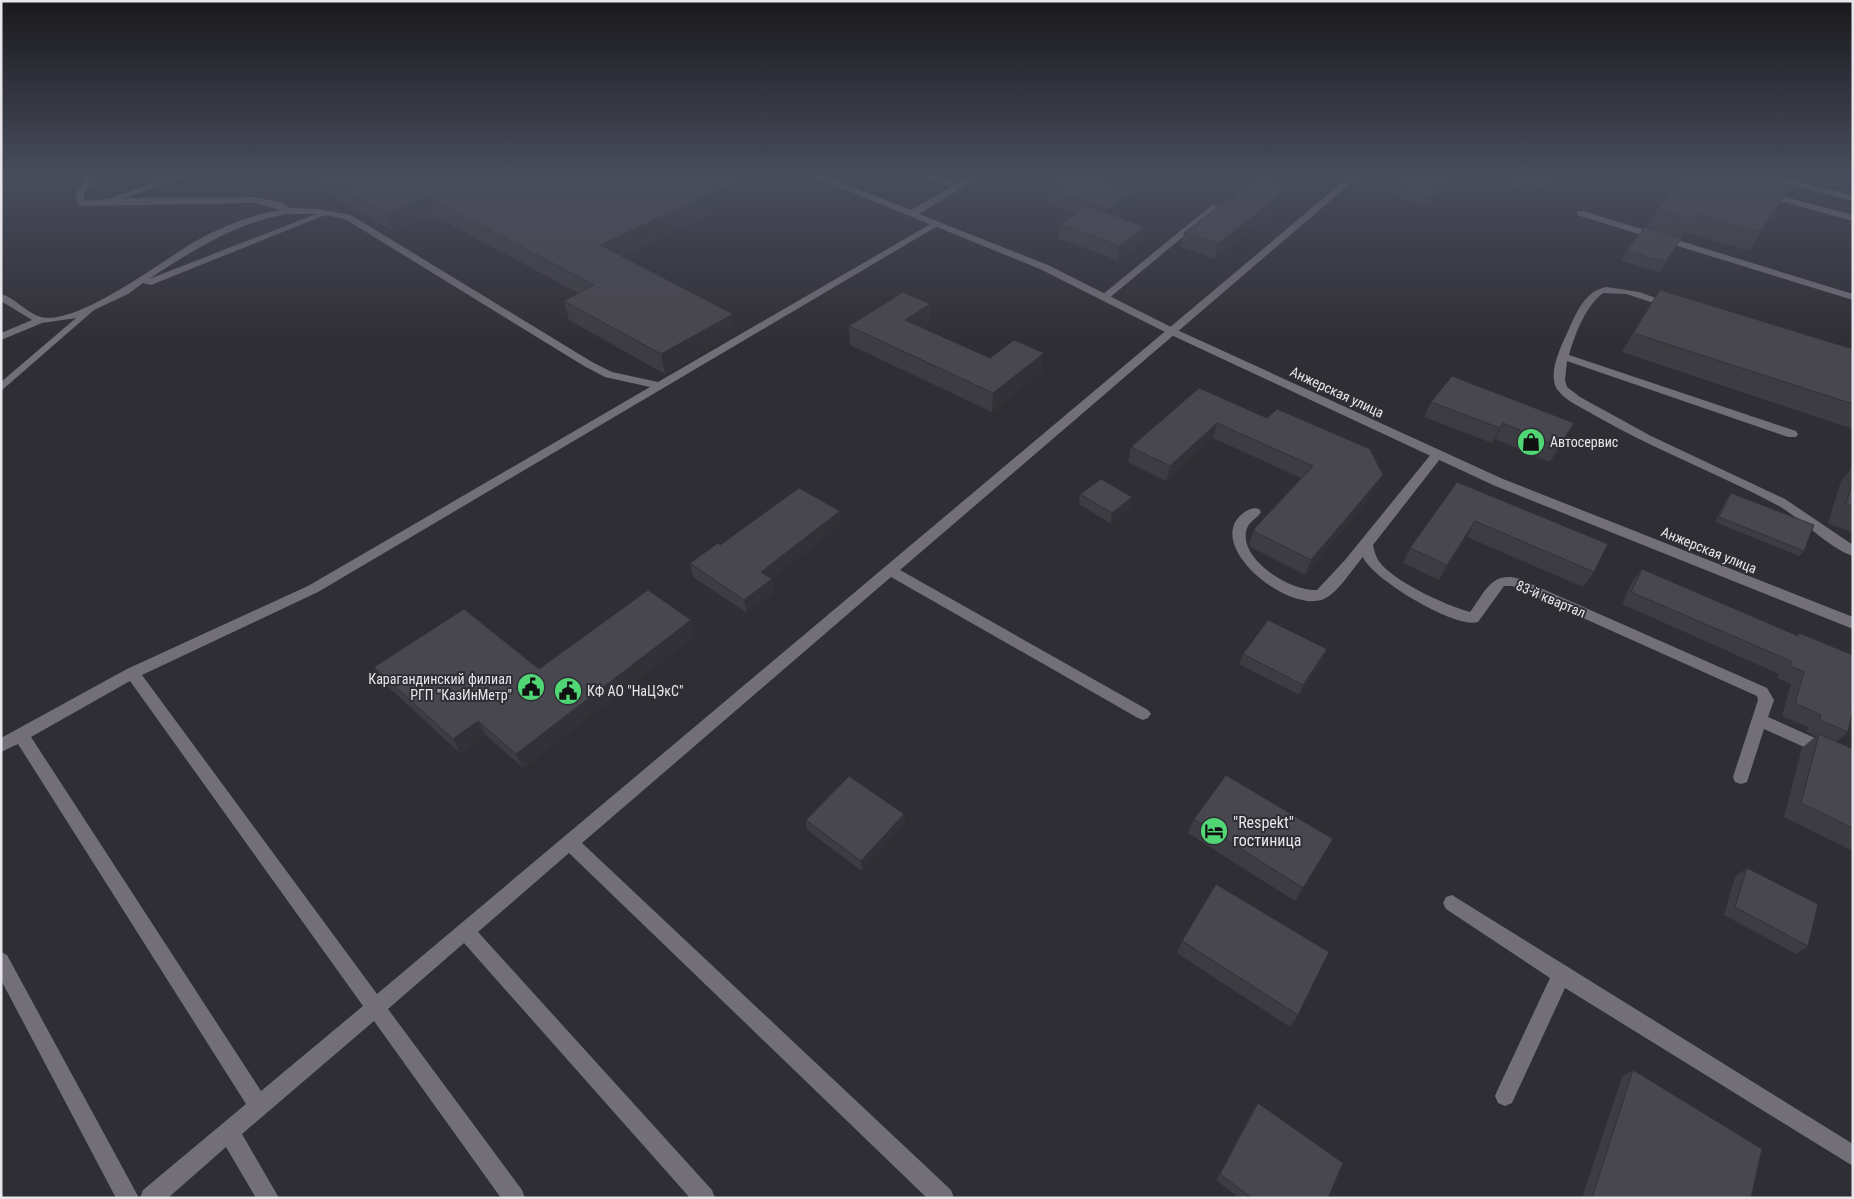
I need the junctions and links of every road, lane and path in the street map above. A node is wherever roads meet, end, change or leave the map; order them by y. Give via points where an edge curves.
1 (227, 231) edge
2 (277, 231) edge
3 (371, 231) edge
4 (925, 231) edge
5 (954, 231) edge
6 (1185, 231) edge
7 (1289, 231) edge
8 (1638, 231) edge
9 (117, 296) junction
10 (1104, 297) junction
11 (1853, 297) edge
12 (3, 299) edge
13 (94, 308) junction
14 (1684, 309) edge
15 (41, 320) junction
16 (1171, 330) junction
17 (1, 336) edge
18 (1562, 356) junction
19 (660, 386) junction
20 (1, 388) edge
21 (1792, 434) dead end
22 (1436, 456) junction
23 (1255, 512) dead end
24 (1366, 544) junction
25 (1853, 551) edge
26 (889, 570) junction
27 (1853, 623) edge
28 (132, 673) junction
29 (1143, 714) dead end
30 (1760, 720) junction
31 (21, 735) junction
32 (1, 746) edge
33 (1853, 762) edge
34 (1741, 777) dead end
35 (569, 842) junction
36 (1452, 903) dead end
37 (465, 931) junction
38 (1, 961) edge
39 (1561, 975) junction
40 (376, 1007) junction
41 (1505, 1096) dead end
42 (259, 1106) junction
43 (229, 1132) junction
44 (1853, 1156) edge
45 (128, 1198) edge
46 (151, 1198) edge
47 (268, 1198) edge
48 (514, 1198) edge
49 (704, 1198) edge
50 (943, 1198) edge

1 - 9 lane via 171,261
2 - 9 lane
3 - 19 lane via 588,364 609,375
4 - 19 lane
5 - 10 street, Анжерская улица via 1044,267
6 - 10 lane
7 - 16 lane
8 - 11 lane
9 - 13 lane
10 - 16 street, Анжерская улица
12 - 15 lane
13 - 15 lane
13 - 20 lane
14 - 18 lane via 1638,295 1601,290 1591,296
15 - 17 lane
16 - 22 street, Анжерская улица
16 - 26 lane
18 - 21 lane
18 - 25 lane via 1558,374 1560,386 1574,398 1630,430 1783,502
19 - 28 lane via 313,589
22 - 24 lane
22 - 27 street, Анжерская улица
23 - 24 lane via 1243,520 1239,532 1246,559 1276,584 1307,598 1322,594
24 - 30 lane, 83-й квартал via 1371,561 1384,575 1458,615 1474,618 1499,583 1505,580 1515,582 1762,692 1766,700
26 - 29 lane
26 - 35 lane
28 - 31 lane
28 - 40 lane
30 - 33 lane
30 - 34 lane, 83-й квартал
31 - 32 lane
31 - 42 lane
35 - 37 lane
35 - 50 lane
36 - 39 lane
37 - 40 lane
37 - 49 lane
38 - 45 lane
39 - 41 lane
39 - 44 lane
40 - 42 lane
40 - 48 lane
42 - 43 lane
43 - 46 lane
43 - 47 lane

